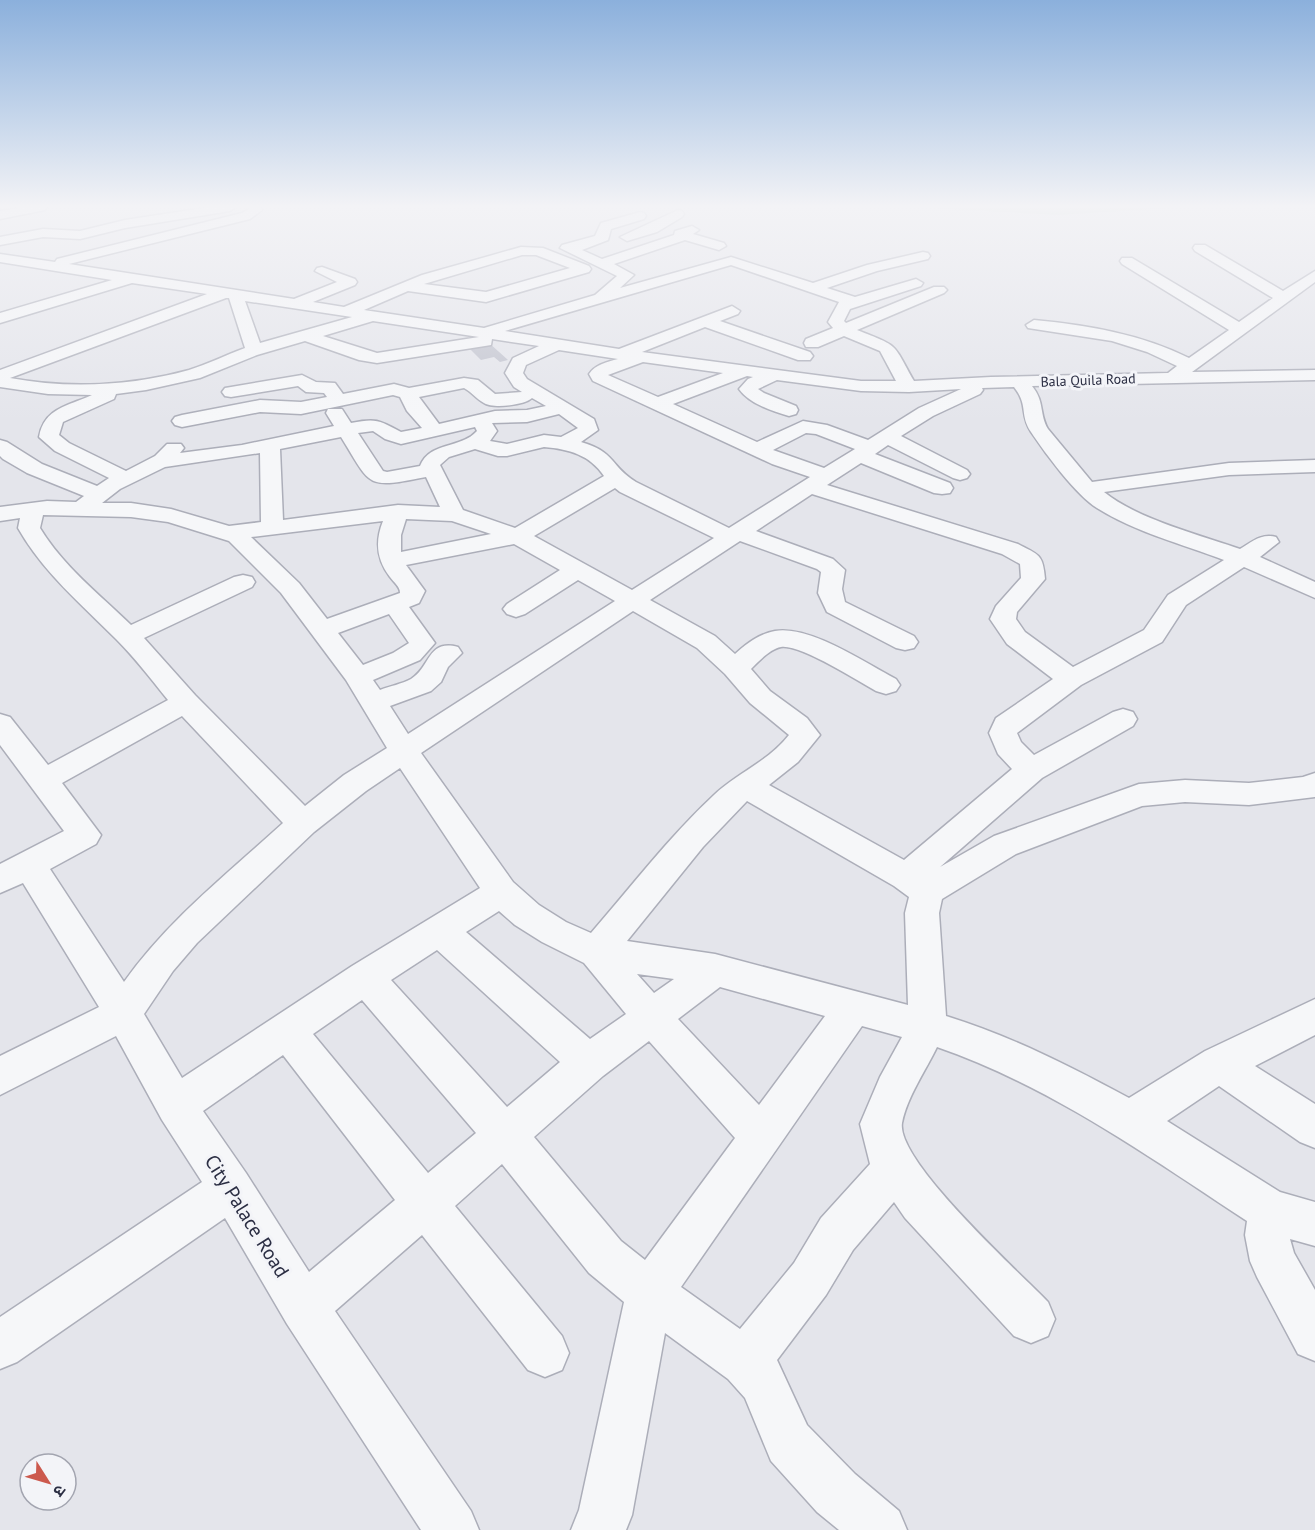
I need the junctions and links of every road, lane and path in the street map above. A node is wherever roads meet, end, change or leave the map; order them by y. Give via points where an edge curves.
1 (132, 278) edge
2 (136, 278) edge
3 (341, 278) edge
4 (429, 278) edge
5 (511, 278) edge
6 (552, 278) edge
7 (625, 278) edge
8 (674, 278) edge
9 (785, 278) edge
10 (841, 278) edge
11 (1156, 278) edge
12 (1251, 278) edge
13 (1310, 278) edge
14 (916, 283) dead end
15 (530, 285) junction
16 (184, 286) junction
17 (407, 286) junction
18 (812, 288) junction
19 (939, 290) dead end
20 (231, 294) junction
21 (600, 297) junction
22 (1282, 297) junction
23 (141, 298) dead end
24 (853, 302) junction
25 (297, 303) junction
26 (347, 311) junction
27 (732, 311) dead end
28 (375, 315) junction
29 (0, 318) edge
30 (704, 321) junction
31 (1034, 325) dead end
32 (82, 327) dead end
33 (845, 330) junction
34 (1241, 330) junction
35 (482, 332) junction
36 (309, 336) junction
37 (511, 337) junction
38 (661, 339) junction
39 (86, 344) junction
40 (558, 344) junction
41 (768, 344) junction
42 (254, 351) junction
43 (620, 354) junction
44 (643, 357) junction
45 (725, 362) junction
46 (1190, 366) junction
47 (745, 370) junction
48 (775, 375) junction
49 (1315, 375) edge
50 (0, 376) edge
51 (1174, 377) junction
52 (0, 382) edge
53 (991, 382) junction
54 (1019, 382) junction
55 (127, 387) junction
56 (909, 387) junction
57 (195, 391) junction
58 (408, 394) junction
59 (538, 394) junction
60 (332, 400) junction
61 (656, 404) junction
62 (563, 408) junction
63 (789, 410) dead end
64 (481, 420) junction
65 (182, 421) junction
66 (346, 430) junction
67 (434, 430) junction
68 (400, 438) junction
69 (476, 442) junction
70 (563, 444) junction
71 (0, 446) edge
72 (270, 446) junction
73 (872, 447) junction
74 (757, 450) junction
75 (159, 462) junction
76 (1315, 466) edge
77 (431, 467) junction
78 (960, 474) dead end
79 (125, 478) junction
80 (615, 479) junction
81 (819, 482) junction
82 (942, 488) dead end
83 (1086, 489) junction
84 (91, 501) junction
85 (33, 509) junction
86 (398, 512) junction
87 (0, 514) edge
88 (454, 514) junction
89 (272, 527) junction
90 (230, 533) junction
91 (735, 535) junction
92 (517, 536) junction
93 (1268, 542) dead end
94 (1245, 559) junction
95 (392, 561) junction
96 (577, 570) junction
97 (243, 582) dead end
98 (1315, 591) edge
99 (633, 600) junction
100 (395, 604) junction
101 (516, 609) dead end
102 (321, 630) junction
103 (128, 636) junction
104 (905, 642) dead end
105 (449, 653) dead end
106 (735, 668) junction
107 (1071, 679) junction
108 (886, 685) dead end
109 (365, 689) junction
110 (185, 702) junction
111 (1123, 719) dead end
112 (0, 724) edge
113 (402, 750) junction
114 (1031, 770) junction
115 (44, 780) junction
116 (745, 786) junction
117 (1313, 787) edge
118 (303, 824) junction
119 (14, 872) edge
120 (916, 885) junction
121 (501, 892) junction
122 (440, 930) junction
123 (597, 952) junction
124 (715, 970) junction
125 (365, 977) junction
126 (853, 1008) junction
127 (123, 1013) junction
128 (652, 1018) junction
129 (1310, 1026) edge
130 (928, 1027) junction
131 (286, 1030) junction
132 (590, 1063) junction
133 (1219, 1064) junction
134 (0, 1076) edge
135 (176, 1106) junction
136 (1130, 1121) junction
137 (1315, 1128) edge
138 (506, 1136) junction
139 (760, 1136) junction
140 (896, 1167) junction
141 (231, 1188) junction
142 (424, 1204) junction
143 (1270, 1211) junction
144 (1315, 1224) edge
145 (649, 1293) junction
146 (304, 1307) junction
147 (1031, 1319) dead end
148 (1315, 1337) edge
149 (0, 1345) edge
150 (545, 1353) dead end
151 (745, 1362) junction
152 (607, 1525) edge
153 (452, 1530) edge
154 (879, 1530) edge

1 - 29 street
2 - 16 street
3 - 25 street via 350,282
4 - 17 street
5 - 15 street
6 - 15 street
7 - 21 street
8 - 21 street
9 - 18 street
10 - 18 street
11 - 34 street
12 - 22 street
13 - 22 street
14 - 24 street
15 - 17 street via 486,297
16 - 20 street
16 - 23 street
17 - 26 street
18 - 24 street
19 - 33 street
20 - 25 street
20 - 39 street
20 - 42 street
21 - 35 street
22 - 34 street
24 - 33 street via 839,310 836,322
25 - 26 street
26 - 28 street
27 - 30 street
28 - 35 street
28 - 36 street
30 - 38 street
30 - 41 street
31 - 46 street via 1128,340
32 - 39 street via 80,340
33 - 41 street via 808,350
33 - 56 street via 886,347
34 - 46 street
35 - 37 street
36 - 37 street via 377,358
36 - 42 street
37 - 40 street
38 - 43 street
38 - 45 street via 690,346
39 - 50 street
40 - 43 street
40 - 59 street via 516,366 517,380
41 - 45 street
42 - 57 street
43 - 44 street
44 - 45 street
44 - 61 street via 598,374 609,384
45 - 47 street, Bala Quila Road
46 - 51 street
47 - 48 street, Bala Quila Road
47 - 61 street
48 - 56 street, Bala Quila Road via 861,386
48 - 63 street via 748,388
49 - 51 street, Bala Quila Road
51 - 54 street, Bala Quila Road
52 - 55 street via 43,389
53 - 54 street, Bala Quila Road
53 - 56 street, Bala Quila Road
53 - 73 street via 926,412
54 - 83 street via 1031,396 1035,424
55 - 57 street
55 - 79 street via 56,418 49,437
57 - 60 street via 302,380 312,388 329,387
57 - 65 street
58 - 59 street via 464,383 497,401
58 - 60 street via 394,390
58 - 67 street
59 - 62 street
60 - 65 street via 291,409 261,406
60 - 66 street
61 - 74 street
62 - 64 street via 538,415
62 - 70 street via 589,427
64 - 67 street
64 - 69 street via 487,431
65 - 75 street via 174,448
66 - 68 street via 375,424
66 - 72 street
66 - 77 street via 362,458 380,477 393,478
67 - 68 street
68 - 77 street
69 - 70 street via 498,452 541,441
69 - 77 street via 445,452 432,460
70 - 80 street via 601,458
71 - 84 street
72 - 75 street
72 - 89 street
73 - 74 street via 803,427
73 - 78 street
73 - 81 street
73 - 82 street
74 - 81 street
75 - 79 street
76 - 83 street via 1224,469
77 - 88 street
79 - 84 street
80 - 91 street
80 - 92 street
81 - 91 street
81 - 107 street via 1010,549 1032,561 1033,579 1005,611 1003,619 1016,638
83 - 94 street via 1132,518
84 - 85 street
84 - 90 street
85 - 87 street
85 - 103 street via 29,528 39,545
86 - 88 street
86 - 89 street
86 - 95 street via 389,535
88 - 92 street
89 - 90 street
90 - 102 street via 246,543 290,588
91 - 99 street
91 - 104 street via 825,564 833,570 829,590 836,606
92 - 95 street
92 - 96 street
93 - 94 street
94 - 98 street
94 - 107 street via 1177,600 1153,636
95 - 100 street via 413,591 410,598
96 - 99 street
96 - 101 street
97 - 103 street
99 - 106 street via 706,642
99 - 113 street
100 - 102 street
100 - 109 street via 422,644
102 - 109 street
103 - 110 street
105 - 109 street via 421,685
106 - 108 street via 763,646 785,637
106 - 116 street via 760,697 805,735 788,755
107 - 114 street via 1006,725 1003,733 1008,747
109 - 113 street
110 - 115 street
110 - 118 street
111 - 114 street
112 - 115 street
113 - 118 street
113 - 121 street
114 - 120 street
115 - 119 street via 85,835
116 - 120 street
116 - 123 street via 702,827
117 - 120 street via 1249,794 1185,791 1139,795 1005,845
118 - 127 street via 185,933 160,960
119 - 127 street, City Palace Road
120 - 130 street via 922,913
121 - 122 street
121 - 123 street via 554,932
122 - 125 street
122 - 132 street
123 - 124 street
123 - 128 street
124 - 126 street
124 - 128 street
125 - 131 street
125 - 138 street
126 - 130 street
126 - 139 street
127 - 134 street
127 - 135 street, City Palace Road
128 - 132 street
128 - 139 street
129 - 133 street
130 - 136 street via 1047,1074
130 - 140 street via 881,1124 887,1154
131 - 135 street
131 - 142 street
132 - 138 street
133 - 136 street
133 - 137 street
135 - 141 street, City Palace Road
136 - 143 street
138 - 142 street
138 - 145 street via 605,1257
139 - 145 street
140 - 147 street via 920,1203
140 - 151 street via 837,1234 810,1279
141 - 146 street, City Palace Road
141 - 149 street
142 - 146 street
142 - 150 street
143 - 144 street
143 - 148 street via 1268,1235 1273,1260
145 - 151 street
145 - 152 street
146 - 153 street, City Palace Road
151 - 154 street via 762,1382 789,1443 836,1493

